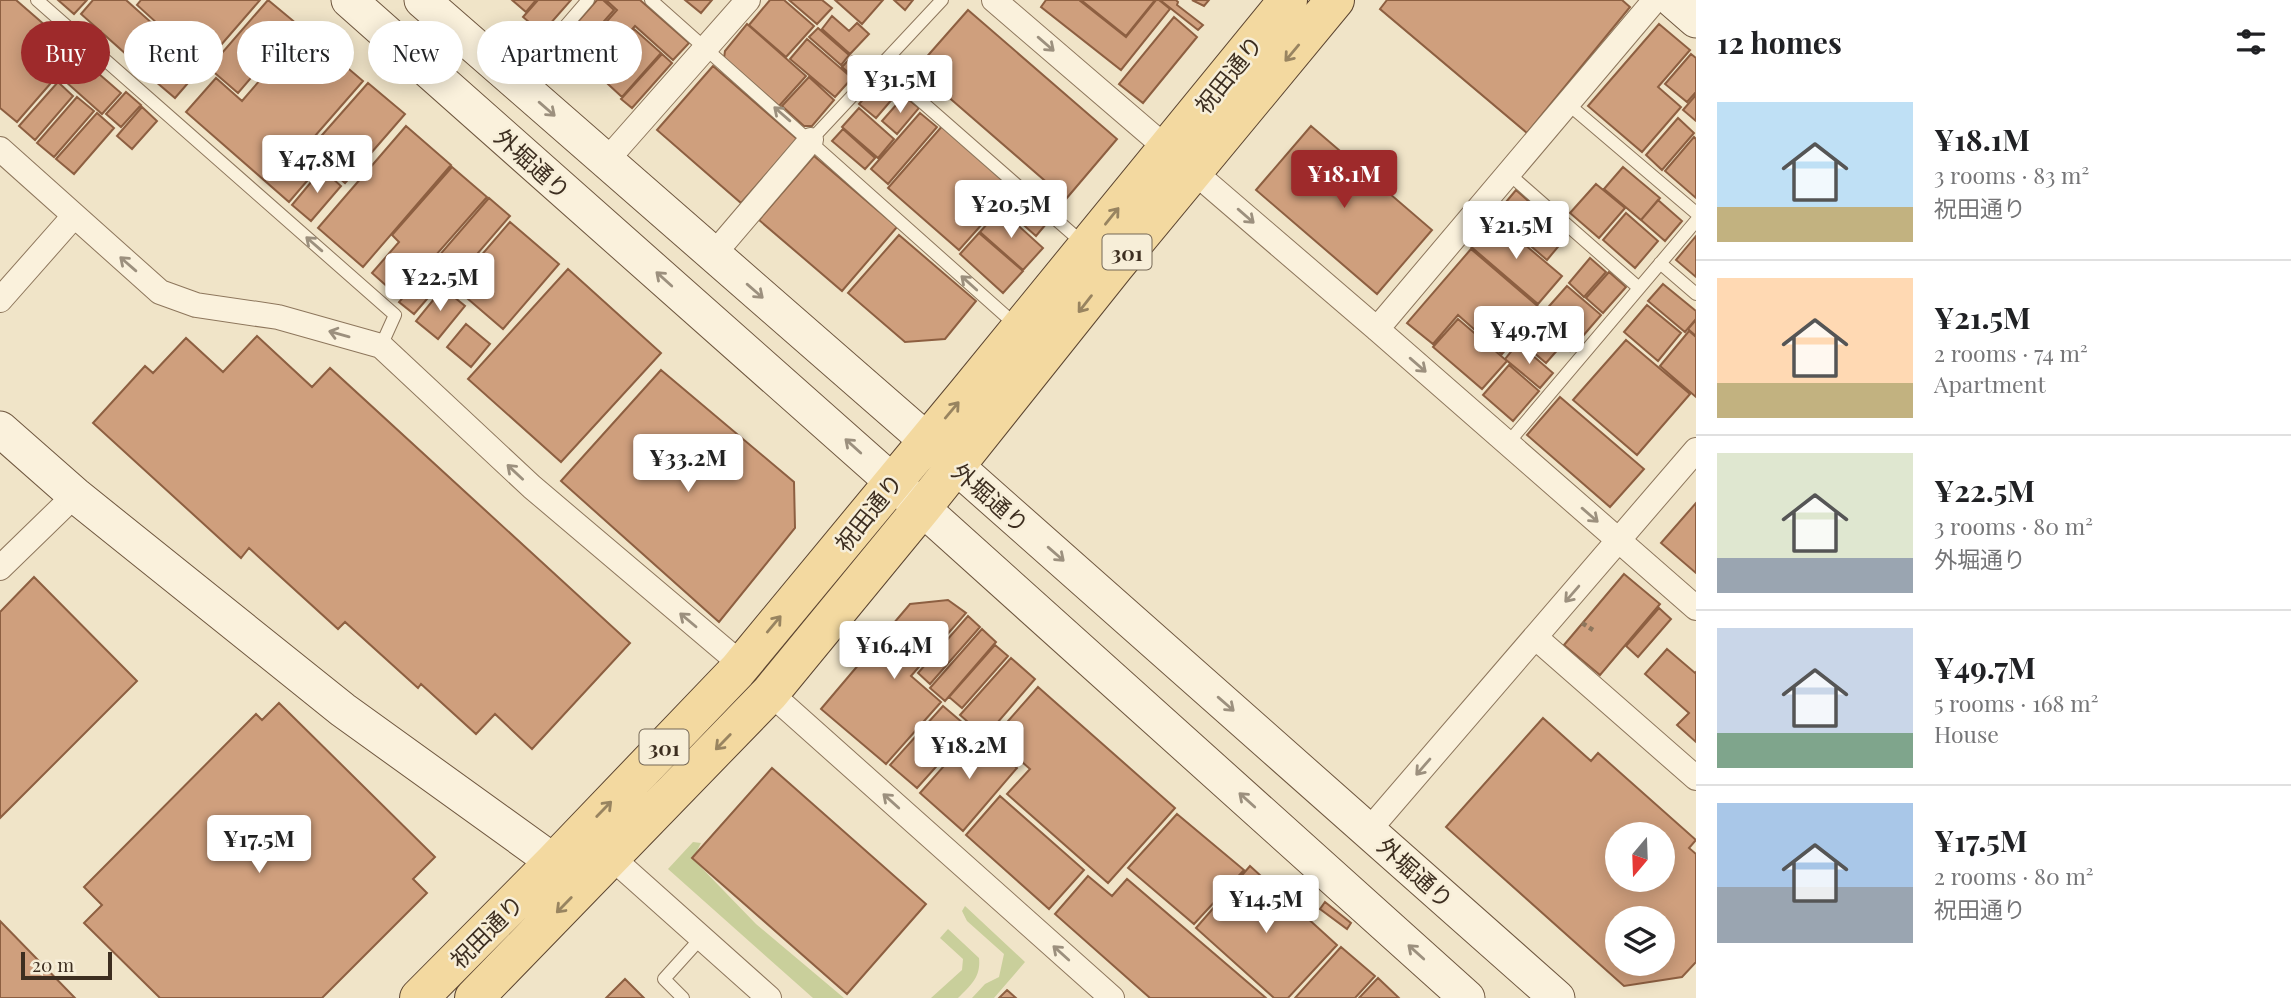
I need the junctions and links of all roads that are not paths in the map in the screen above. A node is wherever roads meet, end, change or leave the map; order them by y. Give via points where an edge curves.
1 (37, 0) edge
2 (349, 0) edge
3 (422, 0) edge
4 (588, 0) edge
5 (651, 0) edge
6 (748, 0) edge
7 (942, 0) edge
8 (994, 0) edge
9 (1287, 0) edge
10 (1335, 0) edge
11 (1655, 0) edge
12 (1673, 0) edge
13 (1696, 20) edge
14 (570, 21) edge
15 (477, 48) edge
16 (706, 48) junction
17 (881, 66) junction
18 (518, 84) edge
19 (1568, 104) junction
20 (811, 140) junction
21 (0, 149) edge
22 (1180, 160) junction
23 (606, 161) junction
24 (1509, 174) junction
25 (1696, 213) edge
26 (74, 216) junction
27 (1696, 221) edge
28 (1087, 247) junction
29 (713, 255) junction
30 (1660, 263) junction
31 (1639, 288) junction
32 (1696, 293) edge
33 (0, 300) edge
34 (1020, 328) junction
35 (1377, 329) junction
36 (381, 346) junction
37 (0, 429) edge
38 (926, 441) junction
39 (1508, 443) junction
40 (1696, 450) edge
41 (956, 466) junction
42 (892, 481) junction
43 (75, 495) junction
44 (922, 508) junction
45 (1618, 540) junction
46 (0, 568) edge
47 (1696, 608) edge
48 (1535, 636) junction
49 (741, 664) junction
50 (771, 693) junction
51 (1696, 778) edge
52 (1369, 830) junction
53 (580, 860) junction
54 (701, 938) junction
55 (419, 998) edge
56 (474, 998) edge
57 (683, 998) edge
58 (769, 998) edge
59 (1112, 998) edge
60 (1467, 998) edge
61 (1557, 998) edge

36 -> 1 lane via 395,315
42 -> 2 main road, 外堀通り
3 - 15 main road, 外堀通り
4 - 14 lane
5 - 16 lane
6 - 16 street
7 - 17 lane
8 -> 22 street
9 - 22 main road, 祝田通り / 301
10 -> 22 main road, 祝田通り / 301
11 - 19 street
12 - 13 main road
20 -> 16 lane
16 - 23 street
17 - 20 lane
17 - 28 lane
18 -> 23 main road, 外堀通り
19 - 24 street
19 - 25 lane
20 - 29 street
34 -> 20 lane
21 - 26 street
28 -> 22 main road, 祝田通り / 301
22 -> 35 street
22 -> 41 main road, 祝田通り / 301 via 1107,276
23 - 29 main road, 外堀通り
24 - 31 lane
24 - 35 street
26 - 33 street
36 -> 26 street via 278,317 196,305 160,292
27 - 30 lane
28 - 34 main road, 祝田通り / 301
29 -> 38 main road, 外堀通り
30 - 31 lane
30 - 32 lane
31 - 39 lane
38 -> 34 main road, 祝田通り / 301
35 -> 39 street
49 -> 36 street via 532,487
37 - 43 main road
38 - 41 main road, 外堀通り
38 - 42 main road, 祝田通り / 301
39 -> 45 street
40 - 45 street
41 - 44 main road, 祝田通り / 301
41 -> 52 main road, 外堀通り
42 - 44 main road, 外堀通り
49 -> 42 main road, 祝田通り / 301
43 - 46 street
43 - 53 main road via 343,710
44 - 50 main road, 祝田通り / 301
60 -> 44 main road, 外堀通り
45 - 47 street
45 -> 48 street
48 - 51 street
48 -> 52 street
53 -> 49 main road, 祝田通り / 301
50 -> 53 main road, 祝田通り / 301
59 -> 50 street
52 - 61 main road, 外堀通り
53 - 54 street
53 - 55 main road, 祝田通り / 301
53 -> 56 main road, 祝田通り / 301
54 - 57 lane via 664,979
54 - 58 street

